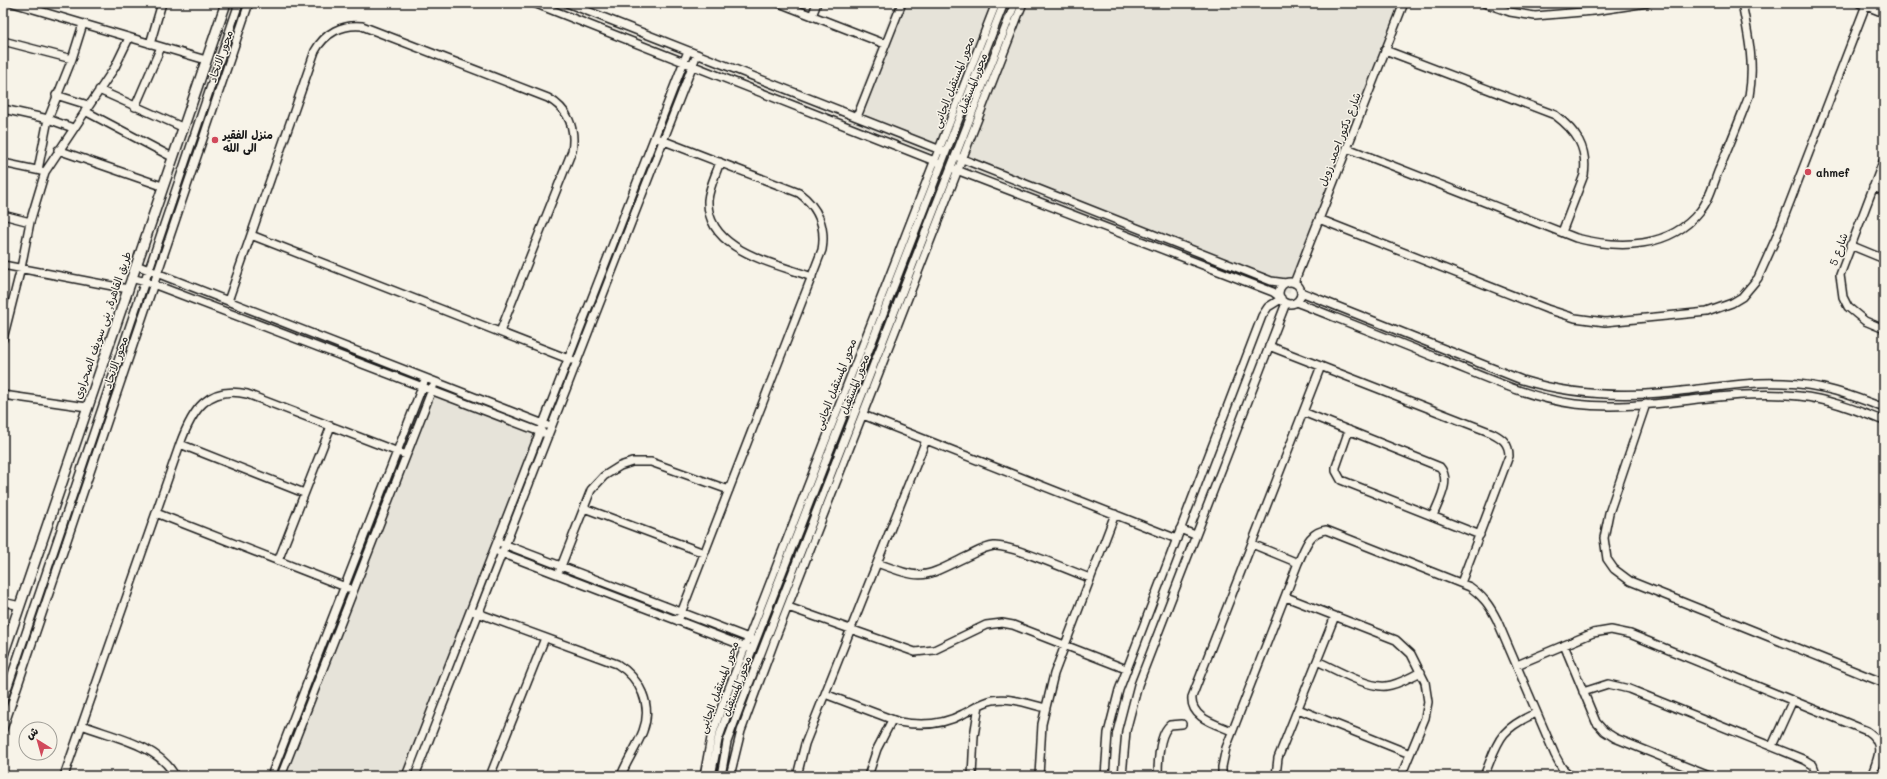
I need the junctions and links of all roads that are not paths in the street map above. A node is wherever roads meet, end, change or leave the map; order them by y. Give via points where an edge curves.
1 (13, 3) edge
2 (162, 3) edge
3 (226, 3) edge
4 (240, 3) edge
5 (249, 3) edge
6 (534, 3) edge
7 (567, 3) edge
8 (779, 3) edge
9 (817, 3) edge
10 (902, 3) edge
11 (996, 3) edge
12 (1004, 3) edge
13 (1015, 3) edge
14 (1023, 3) edge
15 (1404, 3) edge
16 (1484, 3) edge
17 (1647, 3) edge
18 (1742, 3) edge
19 (1863, 4) edge
20 (1884, 13) edge
21 (812, 16) junction
22 (83, 24) junction
23 (129, 38) junction
24 (3, 41) edge
25 (150, 44) junction
26 (885, 44) junction
27 (161, 47) junction
28 (1385, 50) junction
29 (688, 51) junction
30 (697, 54) junction
31 (72, 60) junction
32 (206, 60) junction
33 (683, 63) junction
34 (692, 67) junction
35 (99, 90) junction
36 (56, 95) junction
37 (135, 107) junction
38 (87, 108) junction
39 (3, 109) edge
40 (857, 117) junction
41 (48, 119) junction
42 (182, 127) junction
43 (73, 128) junction
44 (654, 138) junction
45 (664, 141) junction
46 (1347, 148) junction
47 (58, 150) junction
48 (942, 151) junction
49 (172, 157) junction
50 (959, 157) junction
51 (1884, 159) edge
52 (720, 162) junction
53 (938, 162) junction
54 (3, 163) edge
55 (950, 167) junction
56 (958, 170) junction
57 (41, 171) junction
58 (162, 186) junction
59 (1873, 187) junction
60 (1884, 191) edge
61 (3, 216) edge
62 (1319, 219) junction
63 (30, 222) junction
64 (1562, 232) junction
65 (251, 235) junction
66 (1850, 245) junction
67 (1203, 255) junction
68 (1884, 259) edge
69 (1199, 264) junction
70 (3, 265) edge
71 (136, 265) junction
72 (21, 268) junction
73 (148, 271) junction
74 (156, 274) junction
75 (812, 277) junction
76 (131, 278) junction
77 (144, 283) junction
78 (1286, 283) junction
79 (1294, 283) junction
80 (153, 284) junction
81 (128, 288) junction
82 (1301, 292) junction
83 (1283, 300) junction
84 (228, 301) junction
85 (1296, 302) junction
86 (1884, 329) edge
87 (500, 332) junction
88 (3, 339) edge
89 (1269, 346) junction
90 (568, 359) junction
91 (577, 362) junction
92 (1321, 366) junction
93 (426, 378) junction
94 (435, 382) junction
95 (422, 386) junction
96 (431, 390) junction
97 (3, 396) edge
98 (1646, 404) junction
99 (87, 407) junction
100 (1884, 408) edge
101 (1303, 412) junction
102 (863, 415) junction
103 (1884, 421) edge
104 (543, 424) junction
105 (331, 426) junction
106 (552, 427) junction
107 (1349, 430) junction
108 (539, 432) junction
109 (548, 436) junction
110 (926, 440) junction
111 (180, 444) junction
112 (397, 451) junction
113 (406, 455) junction
114 (729, 490) junction
115 (304, 493) junction
116 (584, 508) junction
117 (156, 513) junction
118 (1115, 514) junction
119 (1433, 516) junction
120 (1180, 530) junction
121 (1480, 534) junction
122 (1195, 535) junction
123 (1177, 538) junction
124 (497, 542) junction
125 (1252, 544) junction
126 (506, 545) junction
127 (494, 550) junction
128 (502, 553) junction
129 (704, 553) junction
130 (278, 561) junction
131 (877, 563) junction
132 (1298, 563) junction
133 (561, 566) junction
134 (558, 574) junction
135 (1090, 578) junction
136 (1461, 583) junction
137 (345, 587) junction
138 (353, 590) junction
139 (1286, 596) junction
140 (3, 602) edge
141 (20, 606) junction
142 (788, 607) junction
143 (470, 610) junction
144 (681, 612) junction
145 (479, 613) junction
146 (1335, 616) junction
147 (678, 621) junction
148 (851, 630) junction
149 (769, 631) junction
150 (777, 634) junction
151 (545, 638) junction
152 (752, 639) junction
153 (764, 644) junction
154 (1065, 645) junction
155 (1564, 645) junction
156 (745, 646) junction
157 (752, 649) junction
158 (761, 652) junction
159 (3, 655) edge
160 (1317, 661) junction
161 (1517, 665) junction
162 (1126, 670) junction
163 (1421, 672) junction
164 (1884, 683) edge
165 (1584, 692) junction
166 (825, 694) junction
167 (3, 701) edge
168 (1792, 702) junction
169 (979, 705) junction
170 (1045, 708) junction
171 (1298, 709) junction
172 (1536, 712) junction
173 (892, 720) junction
174 (1182, 724) dead end
175 (82, 725) junction
176 (3, 729) edge
177 (1232, 731) junction
178 (1772, 746) junction
179 (1410, 754) junction
180 (64, 776) edge
181 (175, 776) edge
182 (271, 776) edge
183 (281, 776) edge
184 (406, 776) edge
185 (415, 776) edge
186 (490, 776) edge
187 (621, 776) edge
188 (704, 776) edge
189 (712, 776) edge
190 (721, 776) edge
191 (730, 776) edge
192 (797, 776) edge
193 (868, 776) edge
194 (972, 776) edge
195 (1039, 776) edge
196 (1105, 776) edge
197 (1122, 776) edge
198 (1158, 776) edge
199 (1222, 776) edge
200 (1276, 776) edge
201 (1401, 776) edge
202 (1484, 776) edge
203 (1571, 776) edge
204 (1709, 776) edge
205 (1817, 776) edge
206 (1871, 776) edge

1 - 22 street
2 - 25 street
3 - 32 main road, طريق القاهرة, بنى سويف الصحراوى
4 - 73 street, محور الاتحاد
5 - 74 street, محور الاتحاد
6 - 33 street
7 - 29 street
8 - 21 street
9 - 21 street
10 - 26 street
11 - 48 street, محور المستقبل الجانبى
12 - 48 street, محور المستقبل
13 - 50 street, محور المستقبل
14 - 50 street
15 - 28 street, شارع دكتور احمد زويل
16 - 17 street via 1510,12 1535,16
18 - 64 street via 1752,64 1749,96 1702,210 1675,232 1657,240 1638,244 1597,243
19 - 20 street
19 - 62 street via 1776,238 1758,278 1742,296 1721,309 1605,322 1576,318
21 - 26 street
22 - 23 street
22 - 31 street
23 - 25 street
23 - 35 street
24 - 31 street
25 - 27 street
26 - 40 street
27 - 32 street
27 - 37 street
28 - 46 street, شارع دكتور احمد زويل
28 - 64 street via 1555,115 1568,125 1583,148 1585,166 1584,175
29 - 30 street
29 - 33 street
30 - 34 street
30 - 40 street
31 - 36 street
32 - 42 main road, طريق القاهرة, بنى سويف الصحراوى
33 - 34 street
33 - 44 street
34 - 45 street
34 - 53 street
35 - 37 street
35 - 38 street
36 - 38 street
36 - 41 street
37 - 42 street
38 - 43 street
38 - 49 street
39 - 41 street
40 - 48 street
41 - 43 street
41 - 57 street
42 - 49 main road, طريق القاهرة, بنى سويف الصحراوى
43 - 47 street
44 - 45 street
44 - 90 street
45 - 52 street
45 - 91 street
46 - 62 street, شارع دكتور احمد زويل
46 - 64 street
47 - 57 street
47 - 58 street
48 - 50 street
48 - 53 street, محور المستقبل الجانبى
49 - 58 main road, طريق القاهرة, بنى سويف الصحراوى
50 - 55 street, محور المستقبل
50 - 56 street
50 - 67 street
51 - 59 street, شارع 5
52 - 75 street via 708,201 710,214 719,233 730,244 744,252
52 - 75 street via 794,190 814,206 822,224 824,237
53 - 55 street
53 - 152 street, محور المستقبل
54 - 57 street
55 - 56 street
55 - 149 street, محور المستقبل
56 - 69 street
56 - 102 street
57 - 63 street
58 - 71 main road, طريق القاهرة, بنى سويف الصحراوى
59 - 60 street
59 - 66 street, شارع 5
61 - 63 street
62 - 79 street, شارع دكتور احمد زويل
63 - 72 street
65 - 84 street
65 - 87 street
65 - 87 street via 315,51 326,36 343,27 362,26 455,61 554,101 564,111 572,130 572,151
66 - 68 street
66 - 86 street, شارع 5 via 1840,275 1843,297 1855,315
67 - 69 street
67 - 78 street via 1271,281
69 - 83 street via 1273,292
70 - 72 street
71 - 73 street
71 - 76 main road, طريق القاهرة, بنى سويف الصحراوى
72 - 81 street
72 - 88 street
73 - 74 street
73 - 77 street, محور الاتحاد
74 - 80 street, محور الاتحاد
74 - 84 street
75 - 114 street
76 - 77 street
76 - 81 main road, طريق القاهرة, بنى سويف الصحراوى
77 - 80 street
77 - 167 street, محور الاتحاد
78 - 79 street
78 - 83 street via 1280,290
79 - 82 street
80 - 95 street
80 - 176 street, محور الاتحاد
81 - 99 main road, طريق القاهرة, بنى سويف الصحراوى
82 - 85 street
82 - 100 street via 1522,380 1560,390 1598,395 1638,395 1784,383 1833,390
83 - 85 street
83 - 89 street
83 - 120 street via 1272,303 1262,316
84 - 93 street
85 - 98 street via 1534,395 1590,406
87 - 90 street
89 - 92 street
89 - 122 street
90 - 91 street
90 - 104 street
91 - 106 street
92 - 101 street
92 - 121 street via 1492,433 1504,441 1509,456
93 - 94 street
93 - 95 street
94 - 96 street
94 - 104 street
95 - 96 street
95 - 112 street
96 - 108 street
96 - 113 street
97 - 99 street
98 - 103 street via 1752,395 1792,395 1831,402
98 - 164 street via 1606,525 1604,549 1614,569 1630,581
99 - 141 main road, طريق القاهرة, بنى سويف الصحراوى
101 - 107 street
101 - 125 street
102 - 110 street
102 - 142 street
104 - 106 street
104 - 108 street
105 - 111 street via 247,394 227,392 208,399 198,407 190,418
105 - 112 street
105 - 115 street
106 - 109 street
107 - 119 street via 1440,467 1445,474 1445,482
107 - 119 street via 1336,466 1340,480
108 - 109 street
108 - 124 street
109 - 126 street
110 - 118 street
110 - 131 street
111 - 115 street
111 - 117 street
112 - 113 street
112 - 137 street
113 - 138 street
114 - 116 street via 651,462 638,461 620,466 604,476 591,490
114 - 129 street
115 - 130 street
116 - 129 street
116 - 133 street
117 - 130 street
117 - 175 street
118 - 123 street
118 - 135 street
119 - 121 street
120 - 122 street
120 - 123 street
121 - 136 street
122 - 197 street via 1132,701 1125,738
123 - 162 street
124 - 126 street
124 - 127 street
125 - 132 street
125 - 177 street via 1192,701 1196,713
126 - 128 street
126 - 133 street
127 - 128 street
127 - 143 street
128 - 134 street
128 - 145 street
129 - 144 street
130 - 137 street
131 - 135 street via 911,576 922,576 936,572 984,548 1000,546
131 - 148 street
132 - 136 street via 1310,538 1326,530
132 - 139 street
133 - 134 street
133 - 144 street
134 - 147 street
135 - 154 street
136 - 161 street via 1470,587 1486,601
137 - 138 street
137 - 182 street
138 - 183 street
139 - 146 street
139 - 177 street
140 - 141 street
141 - 159 main road, طريق القاهرة, بنى سويف الصحراوى
142 - 148 street
142 - 150 street
143 - 145 street
143 - 184 street
144 - 147 street
144 - 152 street
145 - 151 street
145 - 185 street
146 - 160 street
146 - 163 street via 1402,644
147 - 156 street
148 - 154 street via 915,652 934,650 986,625 1002,623 1013,624
148 - 166 street
149 - 150 street
149 - 153 street, محور المستقبل
150 - 191 street via 741,731
151 - 186 street
151 - 187 street via 617,664 629,672 638,683 645,703 645,724
152 - 153 street
152 - 156 street, محور المستقبل الجانبى
152 - 157 street, محور المستقبل
153 - 158 street, محور المستقبل
154 - 162 street
154 - 170 street
155 - 161 street
155 - 165 street
155 - 168 street via 1593,633 1620,631
156 - 157 street
156 - 188 street, محور المستقبل الجانبى via 716,722
157 - 158 street
157 - 189 street, محور المستقبل via 723,724 714,756
158 - 190 street, محور المستقبل via 732,727
160 - 163 street via 1371,685 1397,684
160 - 171 street
161 - 172 street
162 - 196 street via 1111,719 1106,746
163 - 179 street via 1427,689 1428,709
165 - 178 street via 1601,685 1622,686
165 - 204 street via 1596,722 1610,735
166 - 173 street
166 - 192 street via 805,744
168 - 178 street
168 - 206 street via 1873,734 1880,752
169 - 170 street via 993,700 1009,699
169 - 173 street via 954,719 936,723 908,724
169 - 194 street
170 - 195 street via 1040,740
171 - 179 street
171 - 200 street via 1278,758
172 - 202 street via 1517,721 1505,731
172 - 203 street via 1559,764
173 - 193 street via 877,749
174 - 198 street via 1170,725 1165,732
175 - 180 street
175 - 181 street via 151,750 167,763
177 - 199 street via 1224,755
178 - 205 street via 1809,762 1816,769
179 - 201 street

